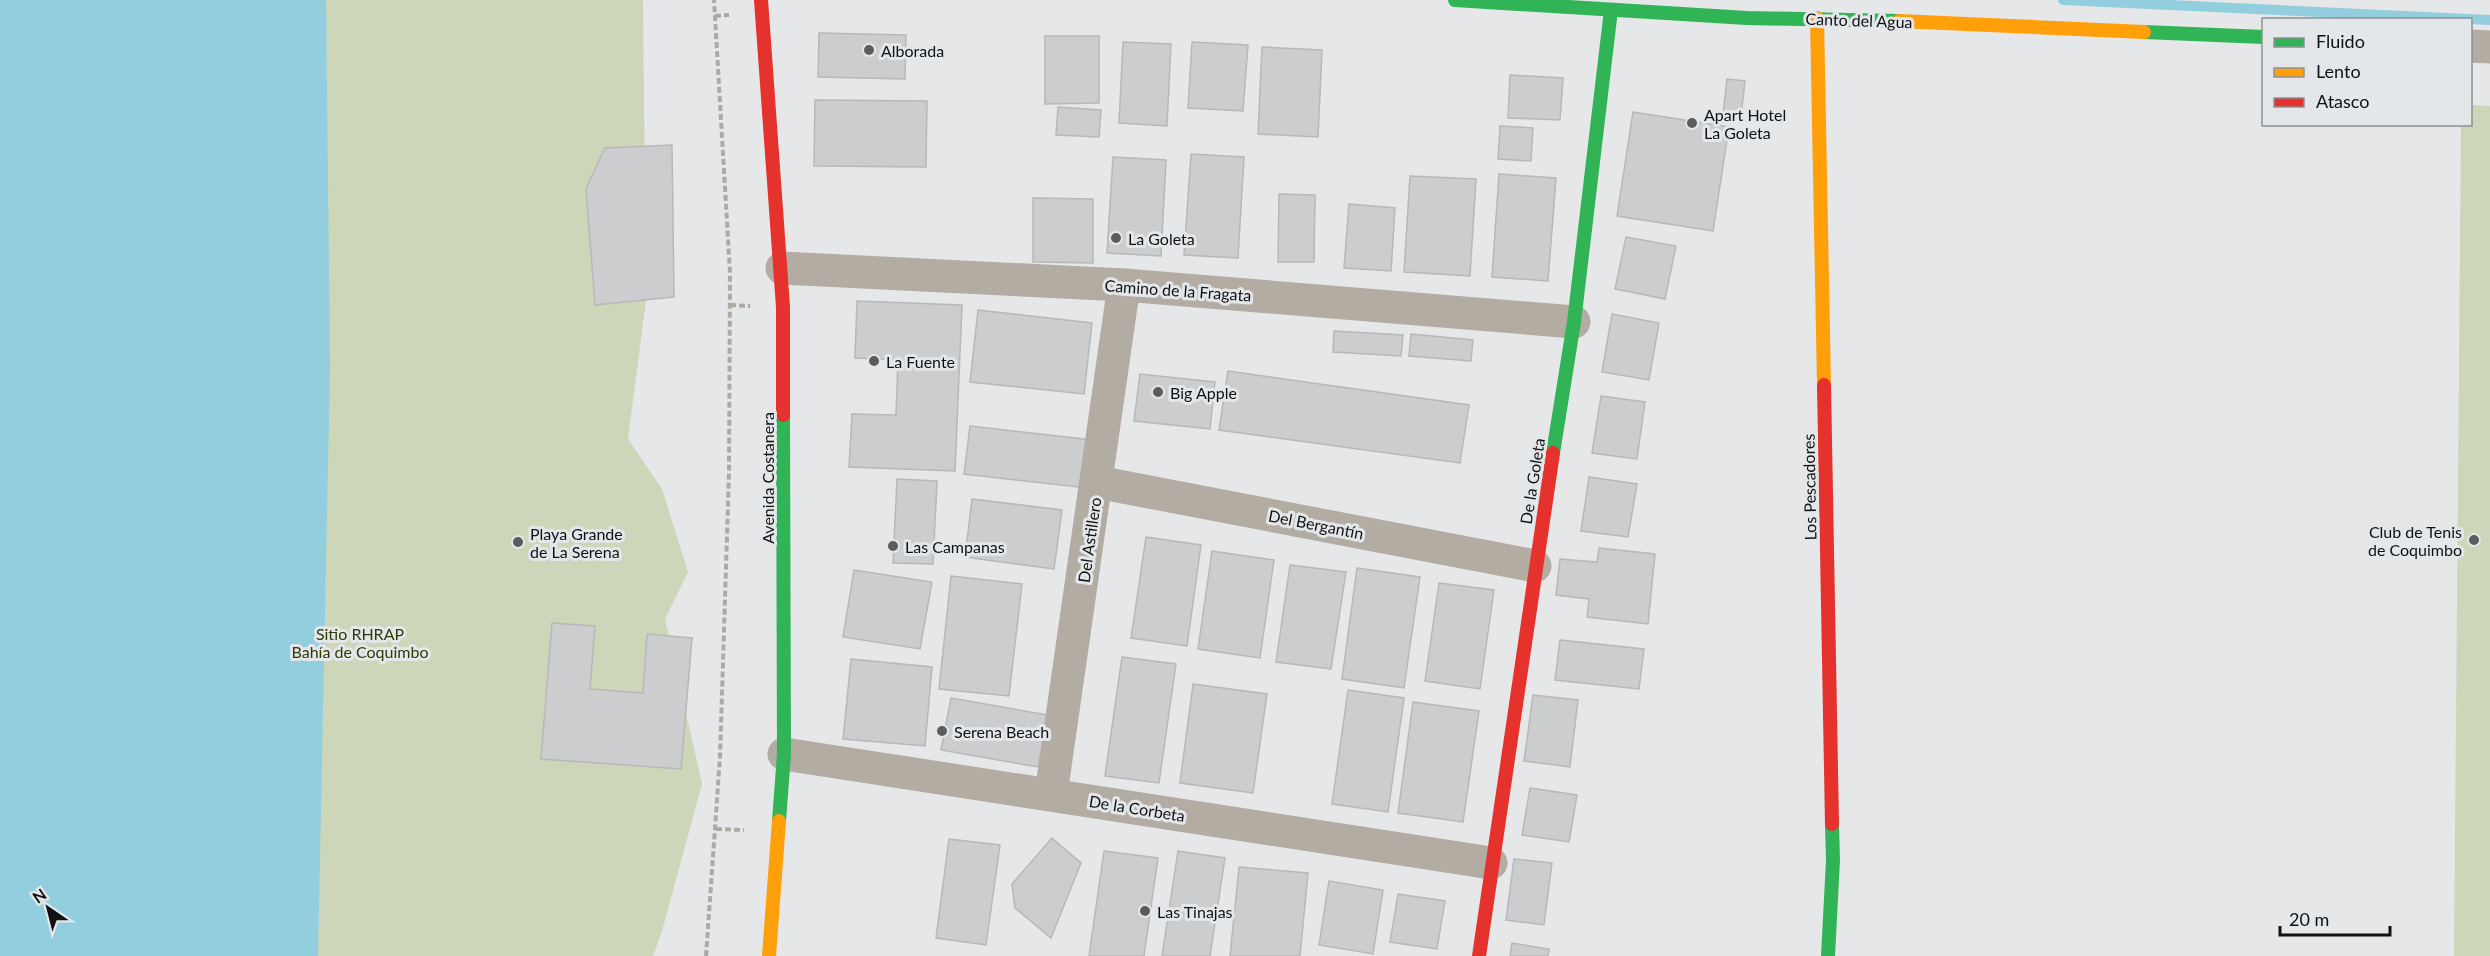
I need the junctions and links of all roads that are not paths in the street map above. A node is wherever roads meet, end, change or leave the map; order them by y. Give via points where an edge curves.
1 (761, 0) edge
2 (1455, 0) edge
3 (1746, 9) edge
4 (1611, 10) junction
5 (1817, 18) junction
6 (2262, 37) edge
7 (2472, 46) edge
8 (2490, 47) edge
9 (782, 268) junction
10 (1124, 285) junction
11 (1574, 322) junction
12 (1097, 482) junction
13 (1535, 566) junction
14 (783, 754) junction
15 (1051, 794) junction
16 (1491, 863) junction
17 (770, 956) edge
18 (1479, 956) edge
19 (1828, 956) edge

1 - 9 street, Avenida Costanera
2 - 4 street, Canto del Agua
3 - 4 street, Canto del Agua
3 - 5 street, Canto del Agua
4 - 11 street, De la Goleta
5 - 6 street, Canto del Agua
5 - 19 street, Los Pescadores via 1833,860
7 - 8 street
9 - 10 street, Camino de la Fragata
9 - 14 street, Avenida Costanera
10 - 11 street, Camino de la Fragata
10 - 12 street, Del Astillero
11 - 13 street, De la Goleta
12 - 13 street, Del Bergantín
12 - 15 street, Del Astillero
13 - 16 street, De la Goleta
14 - 15 street, De la Corbeta
14 - 17 street, Avenida Costanera
15 - 16 street, De la Corbeta
16 - 18 street, De la Goleta

